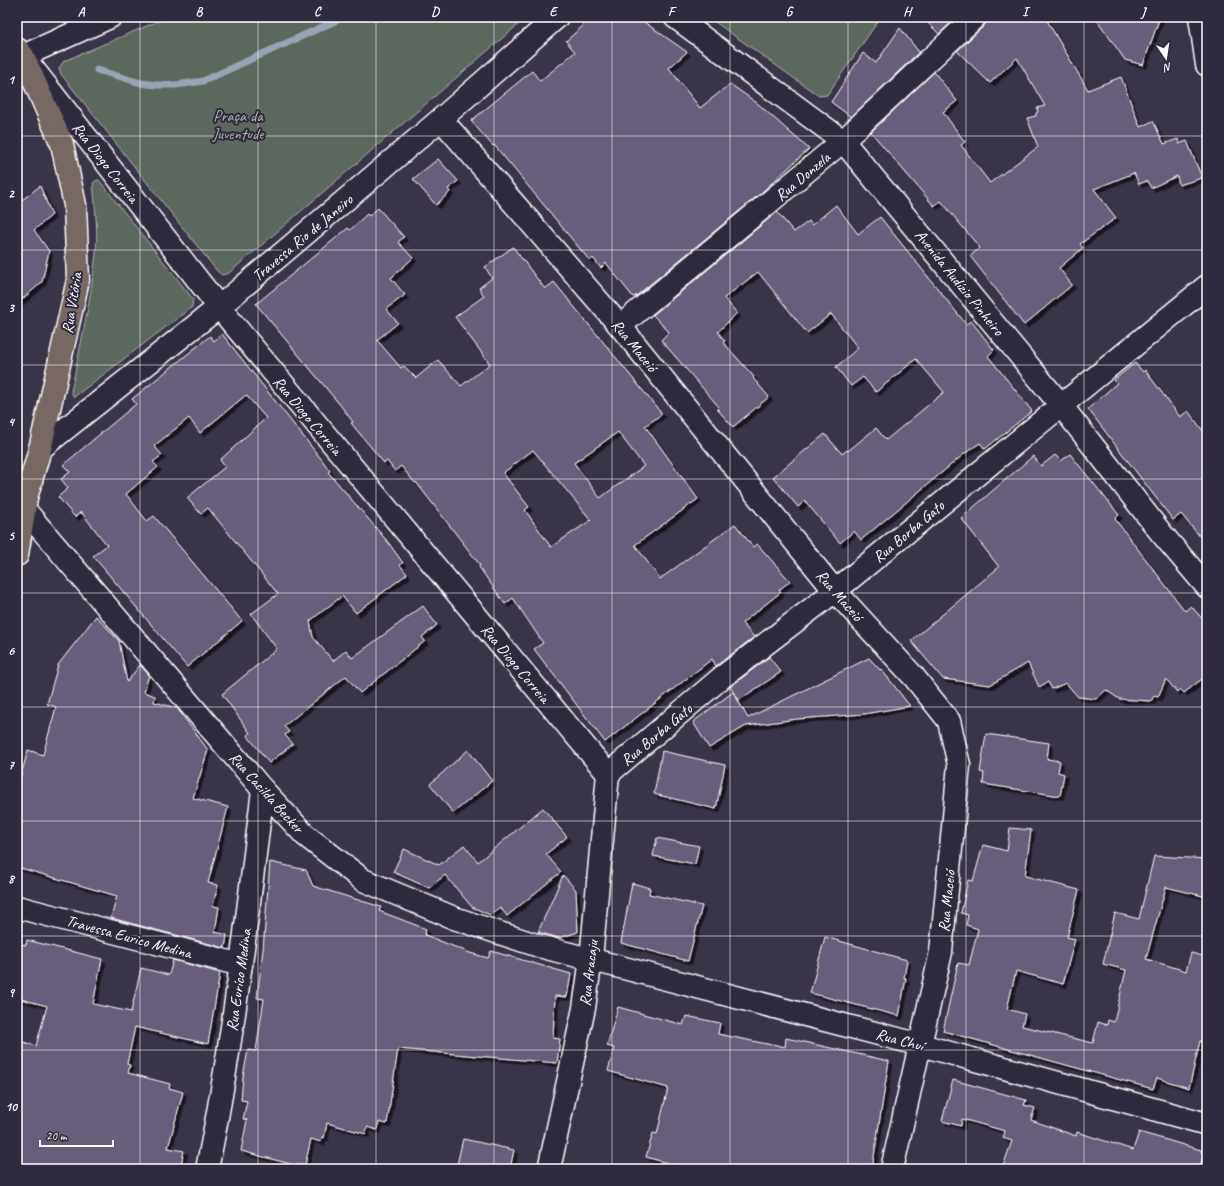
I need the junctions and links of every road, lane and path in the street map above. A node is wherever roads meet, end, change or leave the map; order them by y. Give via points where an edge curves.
1 (110, 17) edge
2 (557, 17) edge
3 (675, 17) edge
4 (975, 17) edge
5 (1200, 17) edge
6 (20, 52) edge
7 (1207, 65) edge
8 (441, 120) junction
9 (843, 141) junction
10 (1207, 286) edge
11 (219, 307) junction
12 (620, 326) junction
13 (1060, 404) junction
14 (40, 449) junction
15 (21, 500) edge
16 (17, 555) edge
17 (1207, 587) edge
18 (835, 591) junction
19 (608, 774) junction
20 (263, 790) junction
21 (17, 907) edge
22 (591, 959) junction
23 (241, 965) junction
24 (921, 1045) junction
25 (1207, 1124) edge
26 (207, 1169) edge
27 (549, 1169) edge
28 (892, 1169) edge

1 - 6 street
2 - 8 street, Travessa Rio de Janeiro
3 - 9 street, Avenida Audízio Pinheiro
4 - 9 street, Rua Donzela
5 - 7 street
6 - 11 street, Rua Diogo Correia
6 - 14 main road, Rua Vitória via 62,144 75,205 78,280
8 - 11 street, Travessa Rio de Janeiro
8 - 12 street, Rua Maceió
9 - 12 street, Rua Donzela
9 - 13 street, Avenida Audízio Pinheiro
10 - 13 street, Rua Borba Gato
11 - 14 street, Travessa Rio de Janeiro
11 - 19 street, Rua Diogo Correia
12 - 18 street, Rua Maceió
13 - 17 street, Avenida Audízio Pinheiro
13 - 18 street, Rua Borba Gato
14 - 15 main road, Rua Vitória
15 - 16 main road, Rua Vitória
15 - 20 street, Rua Cacilda Becker
18 - 19 street, Rua Borba Gato via 721,678
18 - 24 street, Rua Maceió via 914,677 949,722 959,765 941,952
19 - 22 street, Rua Aracaju
20 - 22 street, Rua Cacilda Becker via 305,835 363,880 454,918 539,946
20 - 23 street, Rua Euríco Medina
21 - 23 street, Travessa Eurico Medina
22 - 24 street, Rua Chuí
22 - 27 street, Rua Aracaju via 584,1008
23 - 26 street, Rua Euríco Medina
24 - 25 street, Rua Chuí
24 - 28 street, Rua Maceió

